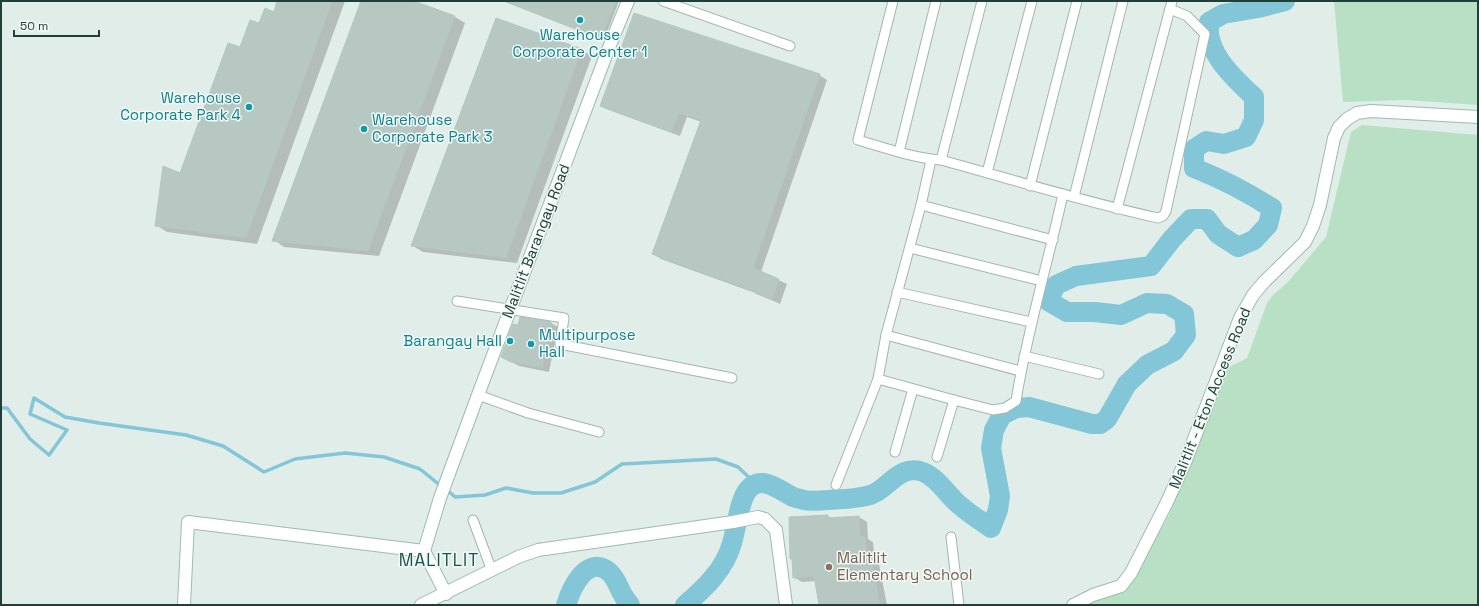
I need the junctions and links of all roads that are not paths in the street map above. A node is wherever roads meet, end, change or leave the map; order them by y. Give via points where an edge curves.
1 (628, 1) edge
2 (663, 1) edge
3 (893, 1) edge
4 (936, 1) edge
5 (982, 1) edge
6 (1032, 1) edge
7 (1077, 1) edge
8 (1123, 1) edge
9 (1171, 5) edge
10 (790, 46) dead end
11 (1478, 118) edge
12 (898, 152) junction
13 (931, 160) junction
14 (941, 160) junction
15 (987, 173) junction
16 (1030, 186) junction
17 (1063, 194) junction
18 (1074, 197) junction
19 (921, 205) junction
20 (1117, 209) junction
21 (1053, 240) junction
22 (910, 248) junction
23 (1042, 281) junction
24 (897, 292) junction
25 (457, 301) dead end
26 (510, 309) junction
27 (1031, 322) junction
28 (886, 335) junction
29 (1024, 356) junction
30 (1020, 371) junction
31 (1099, 374) dead end
32 (732, 378) dead end
33 (878, 379) junction
34 (913, 389) junction
35 (478, 394) junction
36 (954, 400) junction
37 (599, 432) dead end
38 (895, 452) dead end
39 (937, 457) dead end
40 (836, 485) dead end
41 (473, 520) dead end
42 (950, 538) dead end
43 (424, 551) junction
44 (492, 571) junction
45 (446, 594) junction
46 (184, 605) edge
47 (421, 605) edge
48 (786, 605) edge
49 (959, 605) edge
50 (1073, 605) edge

1 - 26 street, Malitlit Barangay Road
2 - 10 street
3 - 12 street via 858,140
4 - 12 street
5 - 14 street
6 - 15 street
7 - 16 street
8 - 18 street
9 - 20 street
9 - 20 street via 1187,16 1204,34 1166,212 1158,218
11 - 50 street, Malitlit - Eton Access Road via 1371,111 1357,113 1339,128 1334,138 1313,226 1305,242 1253,295 1240,318 1186,460 1131,573 1121,586
12 - 13 street
13 - 14 street
13 - 19 street
14 - 15 street
15 - 16 street
16 - 17 street
17 - 18 street
17 - 21 street
18 - 20 street
19 - 21 street
19 - 22 street
21 - 23 street
22 - 23 street
22 - 24 street
23 - 27 street
24 - 27 street
24 - 28 street
25 - 26 street
26 - 32 street via 564,318 560,344
26 - 35 street, Malitlit Barangay Road
27 - 29 street
28 - 30 street
28 - 33 street
29 - 30 street
29 - 31 street
30 - 36 street via 1016,401 1005,408 993,410
33 - 34 street
33 - 40 street
34 - 36 street
34 - 38 street
35 - 37 street via 528,413
35 - 43 street, Malitlit Barangay Road via 440,498
36 - 39 street
41 - 44 street
42 - 49 street
43 - 45 street
43 - 46 street via 188,522
44 - 45 street
44 - 48 street via 538,550 758,517 765,519 776,530
45 - 47 street

